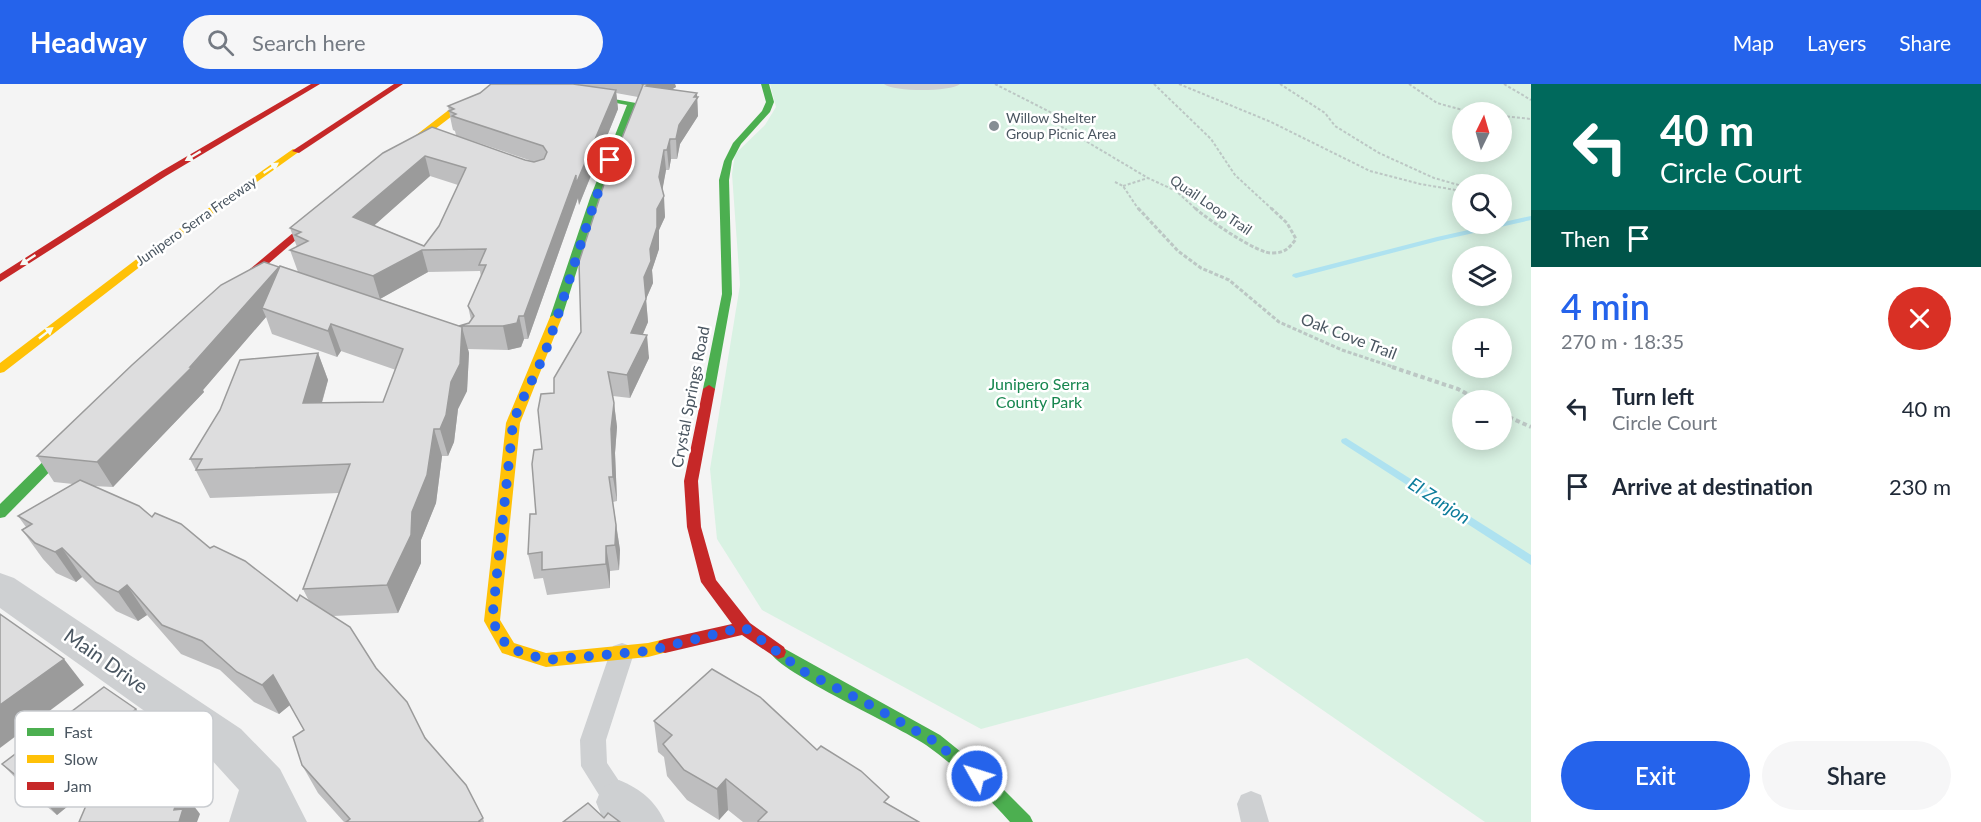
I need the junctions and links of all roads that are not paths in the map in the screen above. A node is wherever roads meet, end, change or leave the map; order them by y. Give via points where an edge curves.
1 (316, 84) edge
2 (399, 84) edge
3 (765, 84) edge
4 (889, 84) edge
5 (955, 84) edge
6 (501, 90) edge
7 (554, 91) edge
8 (423, 133) junction
9 (446, 141) edge
10 (386, 162) edge
11 (340, 199) edge
12 (255, 269) junction
13 (0, 279) edge
14 (288, 280) edge
15 (221, 299) edge
16 (0, 369) edge
17 (84, 429) edge
18 (0, 513) edge
19 (0, 588) edge
20 (744, 627) junction
21 (622, 653) junction
22 (179, 711) edge
23 (213, 735) edge
24 (267, 809) edge
25 (630, 812) edge
26 (1023, 822) edge

1 -> 13 main road via 138,190
16 -> 2 main road, Junipero Serra Freeway via 188,225
3 - 20 main road, Crystal Springs Road via 770,102 766,112 737,143 724,180 727,294 691,481 694,527 709,582
4 - 5 lane
6 - 8 main road via 474,99
7 - 21 main road via 632,103 595,198 546,348 513,423 492,621 508,648 546,660
8 - 9 street
8 - 10 main road
11 - 12 main road
12 - 14 street
12 - 15 main road
17 - 18 main road
19 - 22 street, Main Drive
20 - 21 main road via 648,651
20 - 26 main road, Crystal Springs Road via 803,671 934,741 992,788
21 - 25 lane via 593,740 594,766
23 - 24 street, Main Drive via 243,758

